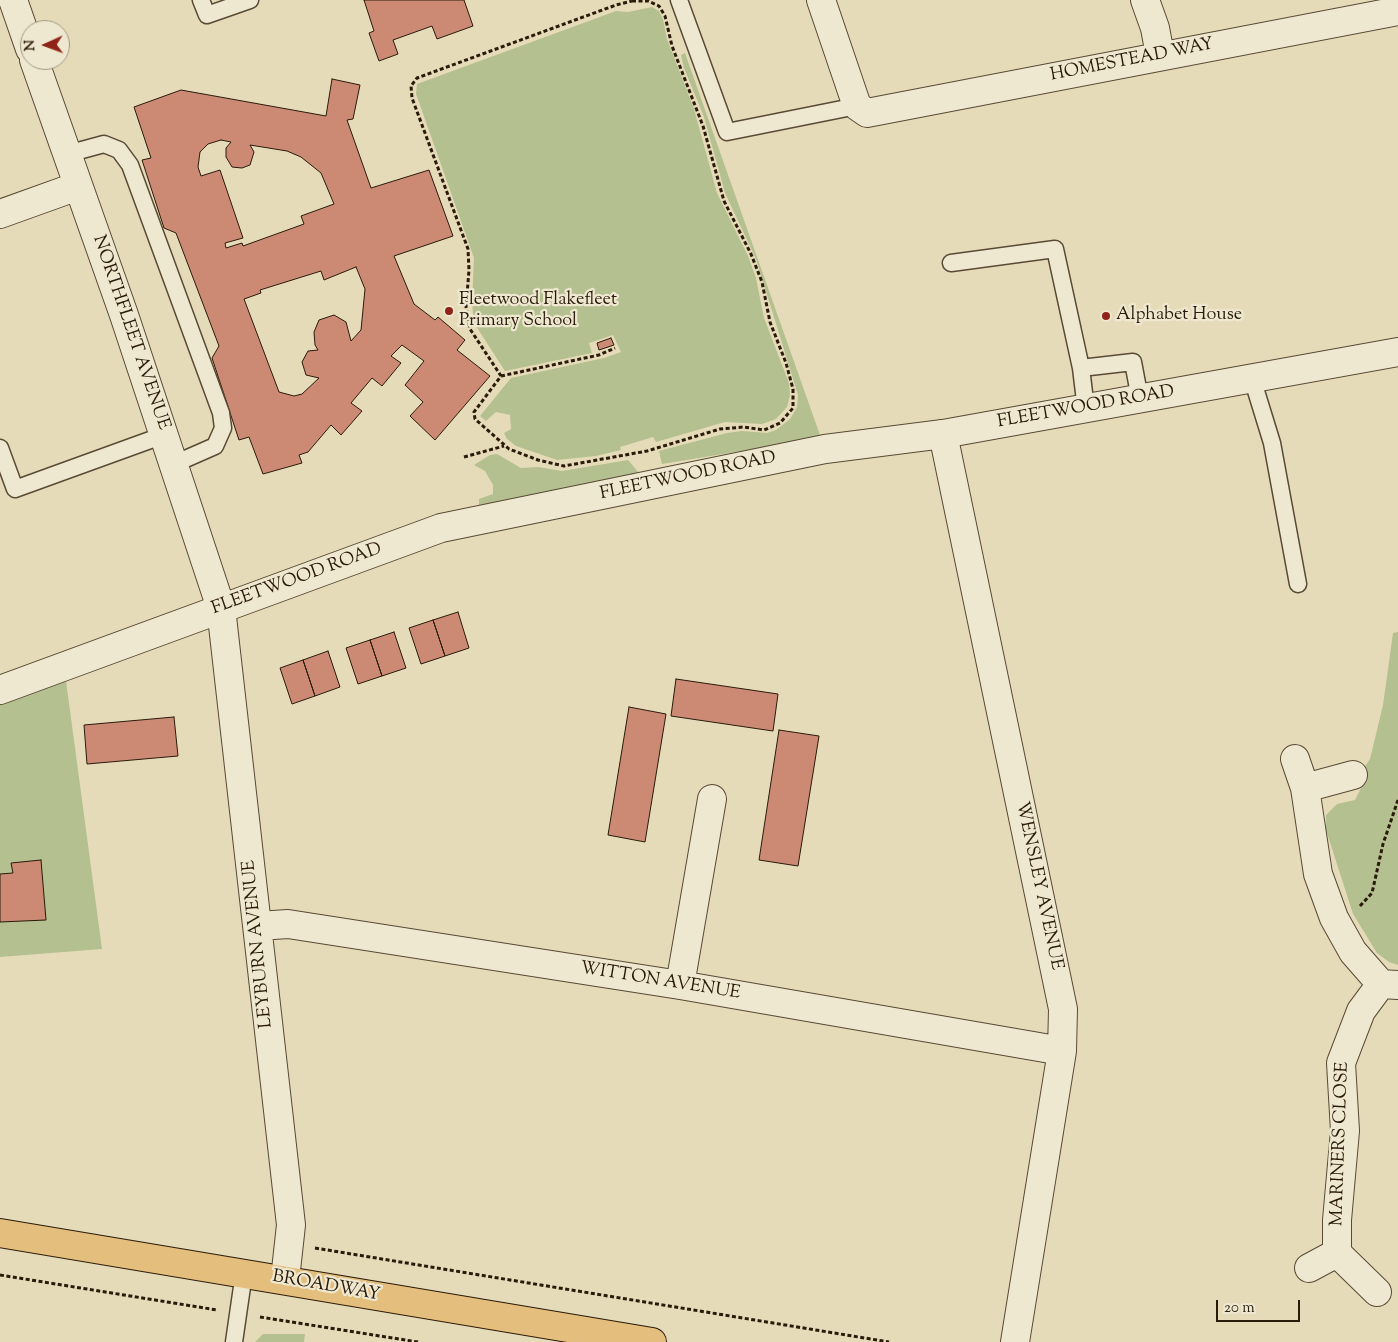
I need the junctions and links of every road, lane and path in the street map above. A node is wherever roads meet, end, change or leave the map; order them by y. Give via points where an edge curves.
1 (12, 0) edge
2 (201, 0) edge
3 (250, 0) edge
4 (679, 0) edge
5 (821, 0) edge
6 (1145, 0) edge
7 (1398, 11) edge
8 (20, 22) edge
9 (1160, 55) junction
10 (38, 70) edge
11 (862, 110) junction
12 (67, 154) junction
13 (78, 186) junction
14 (0, 214) edge
15 (951, 263) dead end
16 (615, 348) dead end
17 (1398, 352) edge
18 (1080, 368) junction
19 (501, 376) junction
20 (1252, 378) junction
21 (1140, 399) junction
22 (1086, 409) junction
23 (943, 434) junction
24 (164, 435) junction
25 (505, 446) junction
26 (0, 448) edge
27 (464, 456) dead end
28 (174, 464) junction
29 (1298, 584) dead end
30 (221, 608) junction
31 (0, 690) edge
32 (1295, 759) dead end
33 (1353, 775) dead end
34 (1305, 788) junction
35 (712, 799) dead end
36 (1398, 800) edge
37 (1334, 918) junction
38 (258, 926) junction
39 (1389, 984) edge
40 (680, 985) junction
41 (1062, 1050) junction
42 (0, 1233) edge
43 (289, 1244) junction
44 (1337, 1253) junction
45 (1309, 1268) dead end
46 (244, 1273) junction
47 (0, 1275) edge
48 (285, 1280) junction
49 (1377, 1292) dead end
50 (238, 1313) junction
51 (234, 1342) edge
52 (418, 1342) edge
53 (652, 1342) edge
54 (889, 1342) edge
55 (1014, 1342) edge

1 - 8 street
2 - 3 lane via 207,15
4 - 11 lane via 727,132
5 - 11 street
6 - 9 street
7 - 9 street, HOMESTEAD WAY
9 - 11 street, HOMESTEAD WAY
10 - 12 street, NORTHFLEET AVENUE
12 - 13 street, NORTHFLEET AVENUE
12 - 28 lane via 104,144 119,150 130,165 221,413 223,428 215,446
13 - 14 street
13 - 24 street, NORTHFLEET AVENUE
15 - 18 lane via 1055,249
16 - 19 path via 599,355
17 - 20 street, FLEETWOOD ROAD
18 - 21 lane via 1133,362
18 - 22 lane
19 - 25 path via 474,412 475,419
19 - 25 path via 470,329 466,307 468,248 412,98 411,86 416,78 616,5 648,1 660,6 665,16 672,46 703,126 724,200 752,254 762,282 770,322 793,389 793,408 780,423 764,430 744,427 720,429 646,451 564,466 538,460
20 - 21 street, FLEETWOOD ROAD
20 - 29 lane via 1272,443
21 - 22 street, FLEETWOOD ROAD
22 - 23 street, FLEETWOOD ROAD
23 - 30 street, FLEETWOOD ROAD via 825,449 441,528
23 - 41 street, WENSLEY AVENUE via 1063,1010
24 - 26 lane via 15,489
24 - 28 street, NORTHFLEET AVENUE
25 - 27 path
28 - 30 street, NORTHFLEET AVENUE
30 - 31 street, FLEETWOOD ROAD
30 - 38 street, LEYBURN AVENUE
32 - 34 street, MARINERS CLOSE
33 - 34 street
34 - 37 street, MARINERS CLOSE via 1318,874
35 - 40 street
36 - 37 path via 1383,844 1372,893 1359,907
37 - 39 street, MARINERS CLOSE via 1353,952
38 - 40 street, WITTON AVENUE via 288,924
38 - 43 street, LEYBURN AVENUE via 291,1225
39 - 44 street, MARINERS CLOSE via 1362,1012 1341,1063 1345,1131
40 - 41 street, WITTON AVENUE
41 - 55 street, WENSLEY AVENUE
42 - 46 main road, BROADWAY
43 - 48 street, LEYBURN AVENUE
43 - 54 path
44 - 45 street
44 - 49 street
46 - 48 main road, BROADWAY
46 - 50 lane
47 - 50 path
48 - 53 main road, BROADWAY
50 - 51 lane
50 - 52 path

